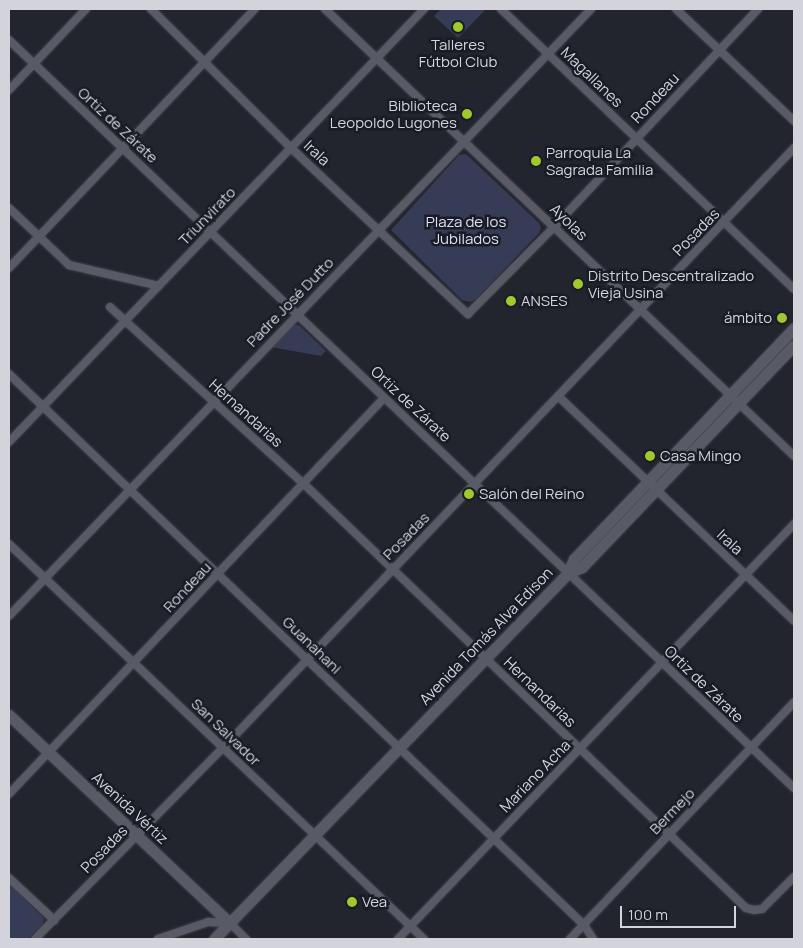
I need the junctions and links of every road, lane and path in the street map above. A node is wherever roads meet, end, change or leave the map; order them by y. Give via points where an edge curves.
1 (86, 9) edge
2 (151, 9) edge
3 (255, 9) edge
4 (325, 9) edge
5 (424, 9) edge
6 (501, 9) edge
7 (591, 9) edge
8 (676, 9) edge
9 (758, 9) edge
10 (9, 40) edge
11 (719, 50) junction
12 (548, 54) junction
13 (377, 58) junction
14 (205, 61) junction
15 (33, 64) junction
16 (9, 90) edge
17 (794, 121) edge
18 (636, 138) junction
19 (465, 142) junction
20 (122, 148) junction
21 (291, 148) junction
22 (794, 148) edge
23 (9, 208) edge
24 (724, 222) junction
25 (554, 227) junction
26 (381, 230) junction
27 (211, 232) junction
28 (38, 236) junction
29 (9, 268) edge
30 (159, 286) junction
31 (794, 289) edge
32 (110, 306) dead end
33 (641, 309) junction
34 (468, 314) joint
35 (296, 315) junction
36 (125, 321) junction
37 (794, 328) edge
38 (794, 345) edge
39 (9, 374) edge
40 (558, 396) junction
41 (384, 398) junction
42 (735, 399) junction
43 (213, 402) junction
44 (43, 407) junction
45 (9, 442) edge
46 (794, 456) edge
47 (304, 484) junction
48 (475, 484) junction
49 (651, 487) junction
50 (129, 490) junction
51 (794, 524) edge
52 (9, 544) edge
53 (392, 570) junction
54 (568, 573) junction
55 (218, 574) junction
56 (746, 575) junction
57 (44, 578) junction
58 (9, 616) edge
59 (794, 621) edge
60 (485, 659) junction
61 (307, 660) junction
62 (662, 662) junction
63 (134, 663) junction
64 (794, 702) edge
65 (9, 715) edge
66 (223, 748) junction
67 (399, 748) junction
68 (751, 748) junction
69 (579, 750) junction
70 (48, 753) junction
71 (794, 788) edge
72 (9, 794) edge
73 (668, 834) junction
74 (138, 835) junction
75 (315, 836) junction
76 (494, 838) junction
77 (794, 876) edge
78 (9, 878) edge
79 (54, 920) junction
80 (230, 923) junction
81 (584, 924) junction
82 (410, 926) junction
83 (35, 939) edge
84 (158, 939) edge
85 (214, 939) edge
86 (246, 939) edge
87 (398, 939) edge
88 (424, 939) edge
89 (570, 939) edge
90 (593, 939) edge

1 - 15 street
2 - 14 street, Irala
3 - 14 street
4 - 13 street, Ayolas
5 - 13 street, Triunvirato
6 - 12 street, Magallanes
7 - 12 street, Padre José Dutto
8 - 11 street
9 - 11 street, Rondeau
10 - 15 street, Ortiz de Zárate
11 - 17 street
11 - 18 street, Rondeau
12 - 18 street, Magallanes
12 - 19 street, Padre José Dutto
13 - 19 street, Ayolas
13 - 21 street, Triunvirato
14 - 20 street
14 - 21 street, Irala
15 - 16 street
15 - 20 street, Ortiz de Zárate
18 - 24 street, Magallanes
18 - 25 street, Rondeau
19 - 25 street, Ayolas
19 - 26 street, Padre José Dutto
20 - 27 street, Ortiz de Zárate
20 - 28 street
21 - 26 street, Irala
21 - 27 street, Triunvirato
22 - 24 street, Posadas
23 - 28 street
24 - 31 street, Magallanes
24 - 33 street, Posadas
25 - 33 street, Ayolas
25 - 34 street, Rondeau
26 - 34 street, Irala
26 - 35 street, Padre José Dutto
27 - 30 street, Triunvirato
27 - 35 street, Ortiz de Zárate
28 - 29 street
28 - 30 street via 69,265
30 - 36 street, Triunvirato
32 - 36 street, Hernandarias
33 - 40 street, Posadas
33 - 42 street, Ayolas
35 - 41 street, Ortiz de Zárate
35 - 43 street, Padre José Dutto
36 - 43 street, Hernandarias
36 - 44 street, Triunvirato
37 - 42 main road, Avenida Tomás Alva Edison
38 - 42 main road, Avenida Tomás Alva Edison
39 - 44 street, Guanahani
40 - 48 street, Posadas
40 - 49 street, Irala
41 - 47 street, Rondeau
41 - 48 street, Ortiz de Zárate
42 - 46 street, Ayolas
42 - 49 main road, Avenida Tomás Alva Edison
43 - 47 street, Hernandarias
43 - 50 street, Padre José Dutto
44 - 45 street, Triunvirato
44 - 50 street, Guanahani
47 - 53 street, Hernandarias
47 - 55 street, Rondeau
48 - 53 street, Posadas
48 - 54 street, Ortiz de Zárate
49 - 54 main road, Avenida Tomás Alva Edison via 574,559
49 - 54 main road, Avenida Tomás Alva Edison via 582,567
49 - 56 street, Irala
50 - 55 street, Guanahani
50 - 57 street, Padre José Dutto
51 - 56 street, Mariano Acha
52 - 57 street, San Salvador
53 - 60 street, Hernandarias
53 - 61 street, Posadas
54 - 60 main road, Avenida Tomás Alva Edison
54 - 62 street, Ortiz de Zárate
55 - 61 street, Guanahani
55 - 63 street, Rondeau
56 - 59 street, Irala
56 - 62 street, Mariano Acha
57 - 58 street, Padre José Dutto
57 - 63 street, San Salvador
60 - 67 main road, Avenida Tomás Alva Edison
60 - 69 street, Hernandarias
61 - 66 street, Posadas
61 - 67 street, Guanahani
62 - 68 street, Ortiz de Zárate
62 - 69 street, Mariano Acha
63 - 66 street, San Salvador
63 - 70 street, Rondeau
64 - 68 street, Bermejo
65 - 70 main road, Avenida Vértiz
66 - 74 street, Posadas
66 - 75 street, San Salvador
67 - 75 main road, Avenida Tomás Alva Edison
67 - 76 street, Guanahani
68 - 71 street, Ortiz de Zárate
68 - 73 street, Bermejo
69 - 73 street, Hernandarias
69 - 76 street, Mariano Acha
70 - 72 street, Rondeau
70 - 74 main road, Avenida Vértiz
73 - 77 street, Hernandarias via 746,908 762,909
73 - 81 street, Bermejo
74 - 79 street, Posadas
74 - 80 main road, Avenida Vértiz
75 - 80 main road, Avenida Tomás Alva Edison
75 - 82 street, San Salvador
76 - 81 street, Guanahani
76 - 82 street, Mariano Acha
78 - 79 street
79 - 83 street, Posadas
80 - 84 street via 208,922
80 - 85 main road, Avenida Tomás Alva Edison
80 - 86 street
81 - 89 street, Bermejo
81 - 90 street, Guanahani
82 - 87 street, Mariano Acha
82 - 88 street, San Salvador

